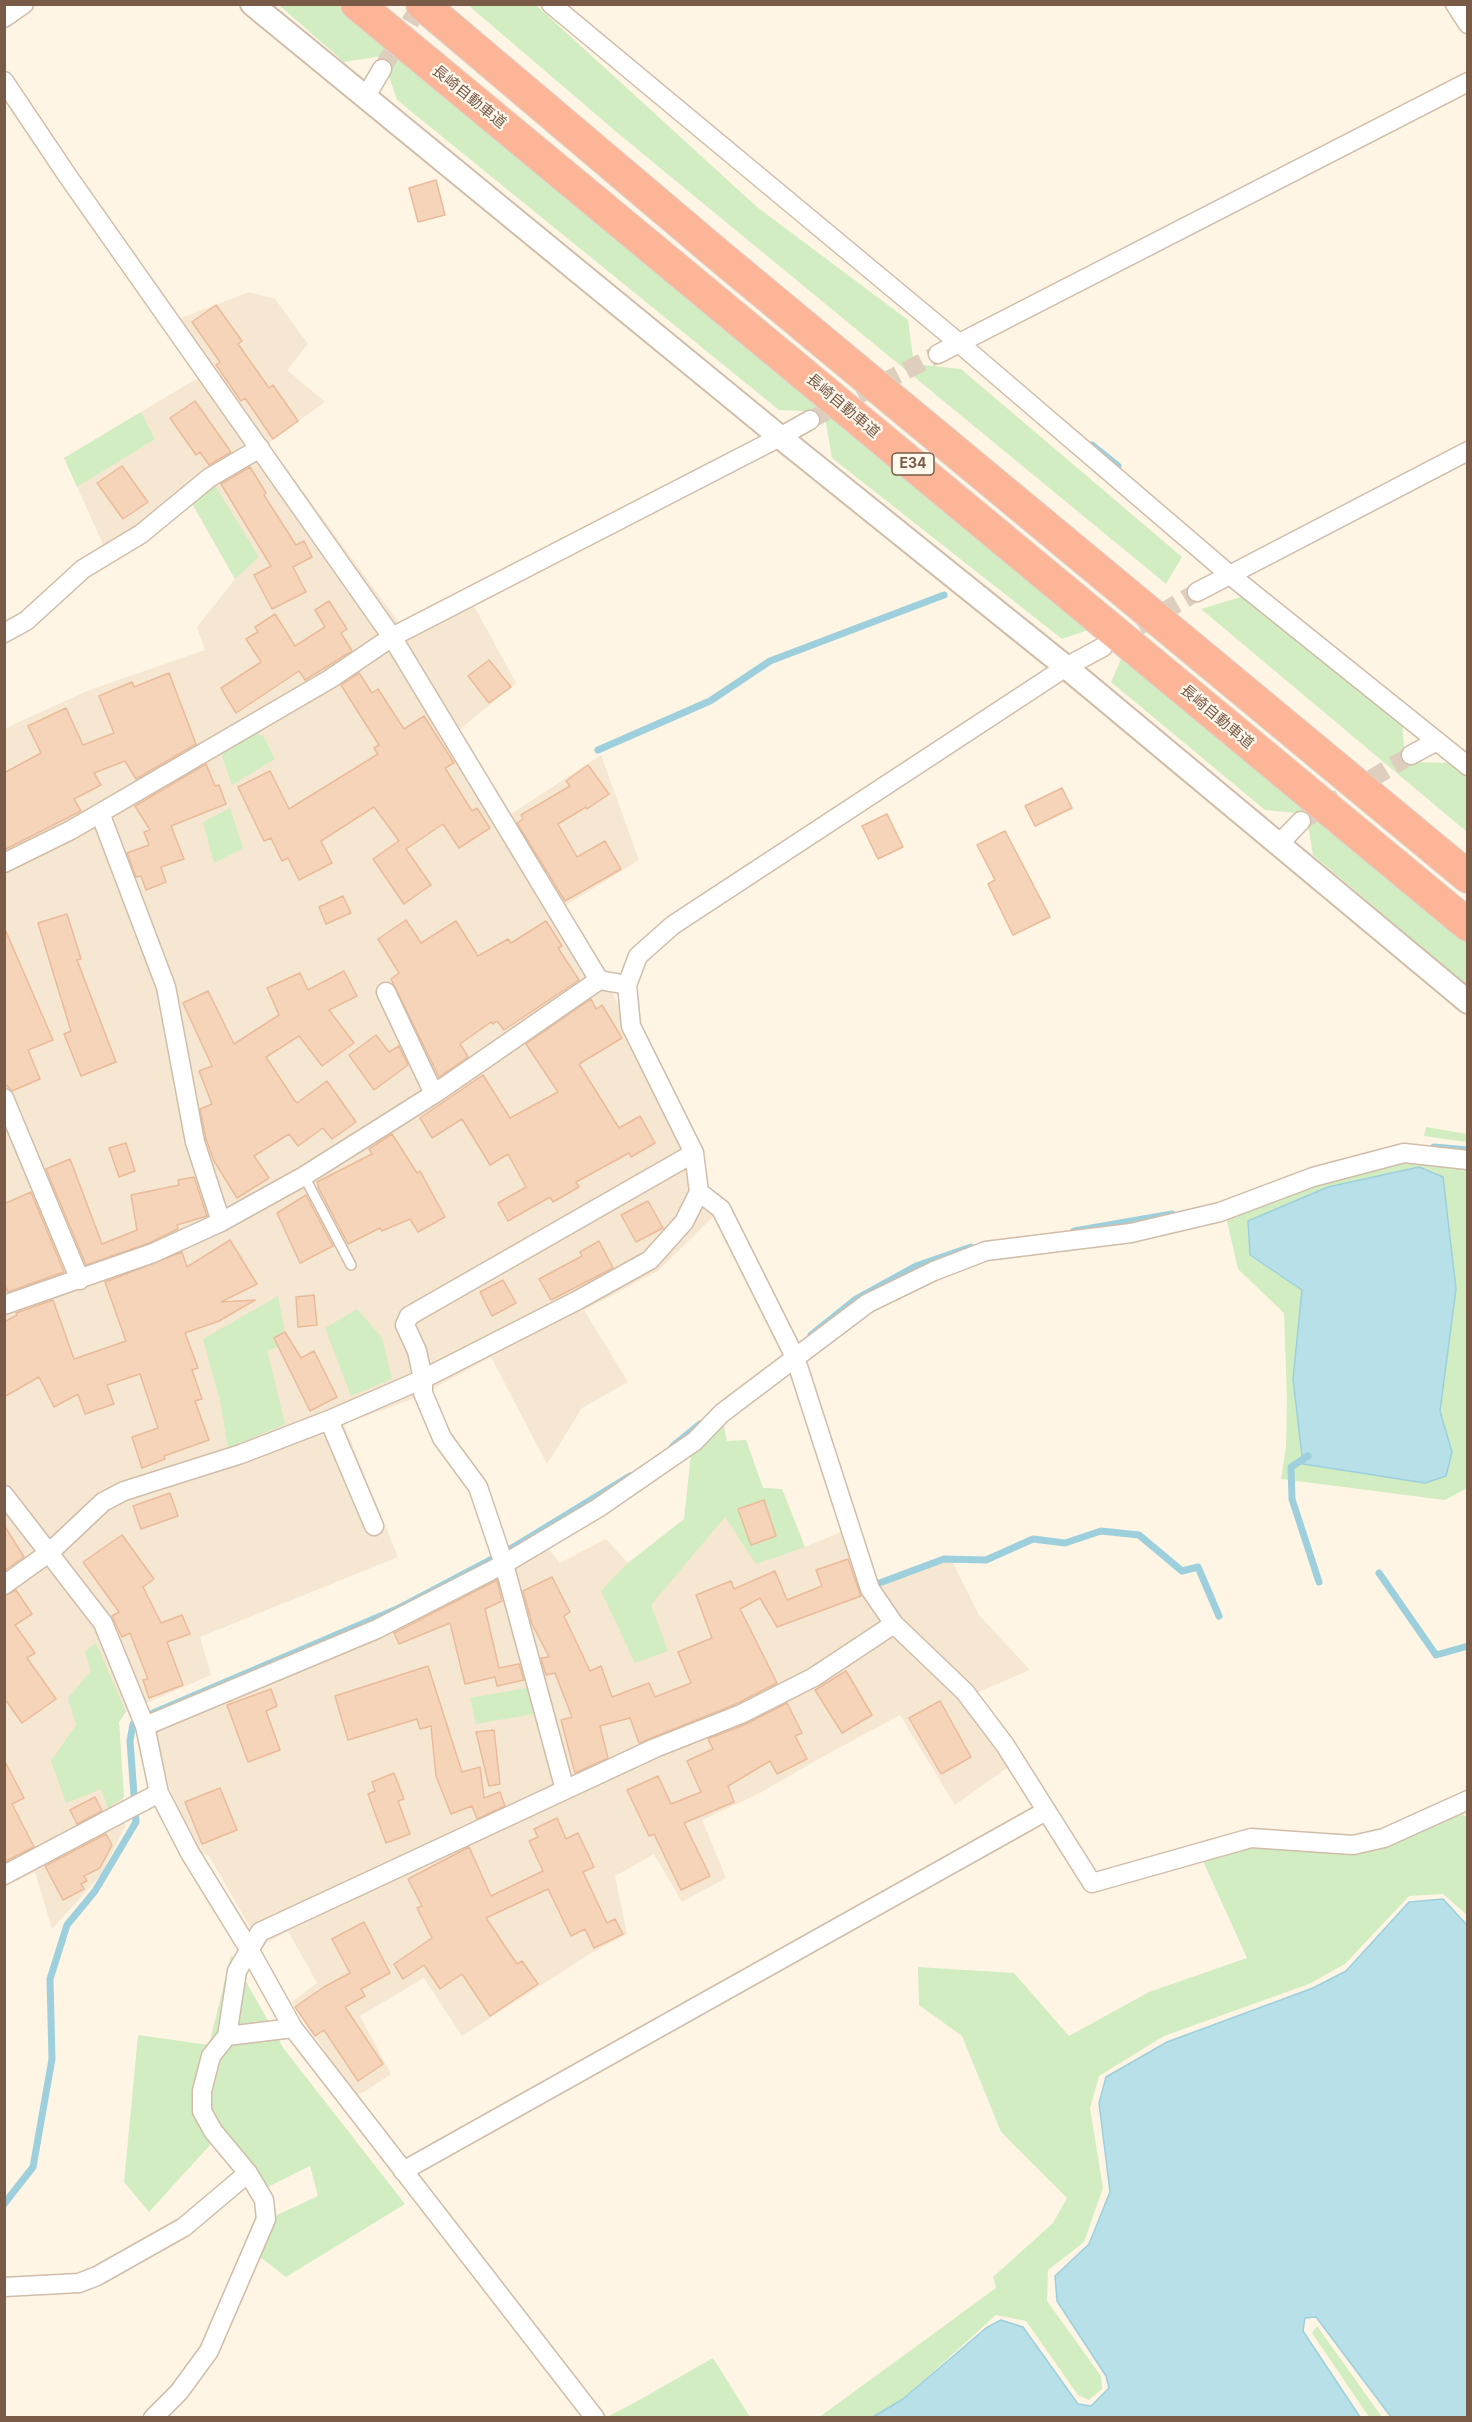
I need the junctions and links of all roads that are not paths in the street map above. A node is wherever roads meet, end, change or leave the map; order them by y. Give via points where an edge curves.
1 (24, 4) edge
2 (252, 4) edge
3 (357, 4) edge
4 (422, 4) edge
5 (552, 4) edge
6 (1455, 4) edge
7 (4, 18) edge
8 (1467, 24) edge
9 (382, 69) tunnel mouth
10 (4, 81) edge
11 (1467, 82) edge
12 (365, 98) junction
13 (959, 343) junction
14 (938, 354) tunnel mouth
15 (810, 420) tunnel mouth
16 (780, 437) junction
17 (260, 448) junction
18 (1467, 451) edge
19 (1230, 575) junction
20 (1197, 592) tunnel mouth
21 (4, 633) edge
22 (392, 637) junction
23 (1103, 647) tunnel mouth
24 (1066, 667) junction
25 (1437, 741) junction
26 (1411, 755) tunnel mouth
27 (1467, 766) edge
28 (100, 813) junction
29 (1301, 821) tunnel mouth
30 (1279, 844) junction
31 (4, 863) edge
32 (1467, 877) edge
33 (1467, 925) edge
34 (599, 980) junction
35 (627, 985) junction
36 (386, 992) dead end
37 (1467, 1002) edge
38 (434, 1094) junction
39 (4, 1098) edge
40 (694, 1153) junction
41 (1467, 1160) edge
42 (304, 1176) junction
43 (699, 1192) junction
44 (221, 1222) junction
45 (351, 1265) dead end
46 (80, 1280) junction
47 (4, 1305) edge
48 (795, 1357) junction
49 (423, 1379) junction
50 (329, 1420) junction
51 (4, 1495) edge
52 (374, 1526) dead end
53 (50, 1552) junction
54 (504, 1564) junction
55 (4, 1585) edge
56 (894, 1624) junction
57 (145, 1726) junction
58 (565, 1790) junction
59 (153, 1797) junction
60 (1467, 1800) edge
61 (1046, 1811) junction
62 (4, 1875) edge
63 (249, 1949) junction
64 (293, 2028) junction
65 (226, 2036) junction
66 (402, 2171) junction
67 (248, 2173) junction
68 (4, 2287) edge
69 (153, 2418) edge
70 (595, 2418) edge

1 - 7 street
2 - 12 street
3 - 33 highway, 長崎自動車道 / E34
4 - 32 highway, E34
5 - 13 street
6 - 8 street
9 - 12 street
10 - 17 street
11 - 13 street
12 - 16 street
13 - 14 street
13 - 19 street
15 - 16 street
16 - 22 street
16 - 24 street
17 - 21 street via 209,478 141,534 83,569 26,621
17 - 22 street
18 - 19 street
19 - 20 street
19 - 25 street
22 - 28 street via 330,679
22 - 34 street
23 - 24 street
24 - 30 street
24 - 35 street via 673,926 639,956
25 - 26 street
25 - 27 street
28 - 31 street
28 - 44 street via 166,987 195,1142
29 - 30 street
30 - 37 street
34 - 35 street
34 - 38 street
35 - 40 street via 631,1026
36 - 38 street
38 - 42 street
39 - 46 street
40 - 43 street
40 - 49 street via 409,1316 405,1325 417,1351
41 - 48 street via 1404,1153 1313,1177 1220,1212 1131,1233 986,1251 934,1270 868,1303
42 - 44 street
42 - 45 lane
43 - 48 street via 721,1209
43 - 49 street via 684,1222 650,1260
44 - 46 street
46 - 47 street
48 - 54 street via 722,1413 695,1441 598,1508
48 - 56 street via 870,1589
49 - 50 street
49 - 54 street via 423,1393 442,1438 478,1488
50 - 52 street
50 - 53 street via 242,1454 124,1491 103,1502
51 - 53 street
53 - 55 street
53 - 57 street via 103,1623
54 - 57 street via 377,1629
54 - 58 street
56 - 58 street via 814,1677 741,1714
56 - 61 street via 965,1692 1005,1745
57 - 59 street
58 - 63 street via 260,1932
59 - 62 street
59 - 63 street
60 - 61 street via 1384,1838 1353,1845 1251,1838 1092,1883
61 - 66 street
63 - 64 street
63 - 65 street via 237,1971
64 - 65 street
64 - 66 street
65 - 67 street via 211,2056 202,2091 202,2111 213,2131
66 - 70 street
67 - 68 street via 184,2227 97,2276 79,2283
67 - 69 street via 264,2200 266,2219 208,2351 179,2392

